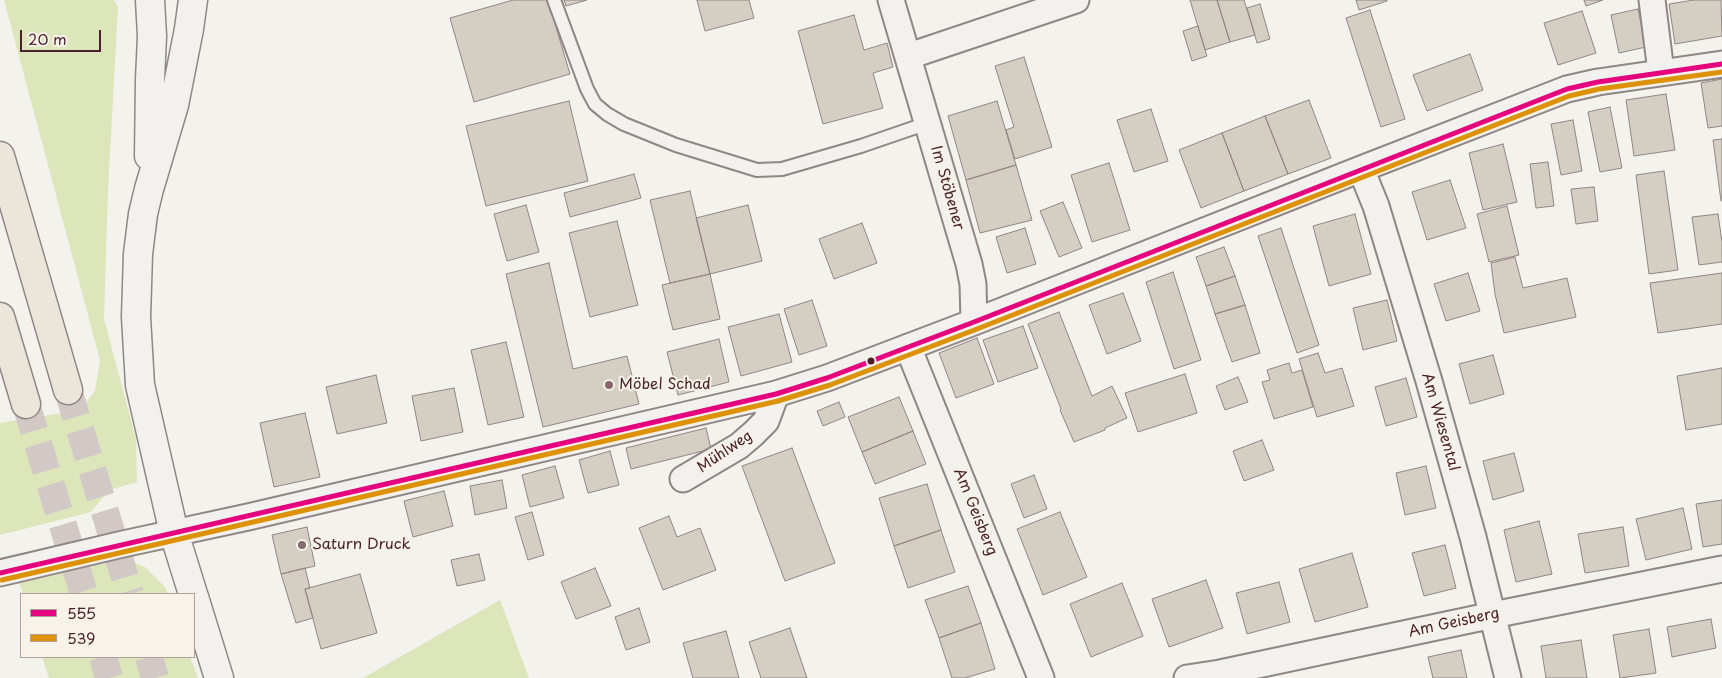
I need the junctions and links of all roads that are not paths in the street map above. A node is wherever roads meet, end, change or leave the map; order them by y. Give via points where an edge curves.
1 (150, 0) edge
2 (193, 0) edge
3 (554, 0) edge
4 (891, 0) edge
5 (1076, 0) edge
6 (1652, 0) edge
7 (909, 56) junction
8 (1722, 64) edge
9 (1661, 72) junction
10 (928, 123) junction
11 (0, 156) edge
12 (1361, 168) junction
13 (149, 189) junction
14 (0, 317) edge
15 (974, 322) junction
16 (908, 347) junction
17 (68, 390) tunnel mouth
18 (776, 394) junction
19 (26, 404) tunnel mouth
20 (683, 479) dead end
21 (174, 533) junction
22 (1722, 569) edge
23 (0, 573) edge
24 (192, 593) edge
25 (195, 601) edge
26 (1493, 615) junction
27 (219, 678) edge
28 (1041, 678) edge
29 (1187, 678) edge
30 (1508, 678) edge

1 - 13 street
2 - 13 street via 174,105
3 - 10 lane via 595,104 624,124 676,145 757,170 782,169
4 - 7 street, Im Stöbener
5 - 7 street
6 - 9 street
7 - 10 street, Im Stöbener
8 - 9 street
9 - 12 street via 1567,89
10 - 15 street, Im Stöbener via 969,264
11 - 17 highway
12 - 15 street
12 - 26 street, Am Wiesental via 1376,206 1429,381
13 - 21 street via 138,254 138,362 140,385
14 - 19 highway
15 - 16 street
16 - 18 street
16 - 28 street, Am Geisberg
18 - 20 street, Mühlweg via 766,420 753,434 739,446
18 - 21 street
21 - 23 street
21 - 24 street
22 - 26 street, Am Geisberg
25 - 27 street
26 - 29 street, Am Geisberg
26 - 30 street, Am Wiesental

